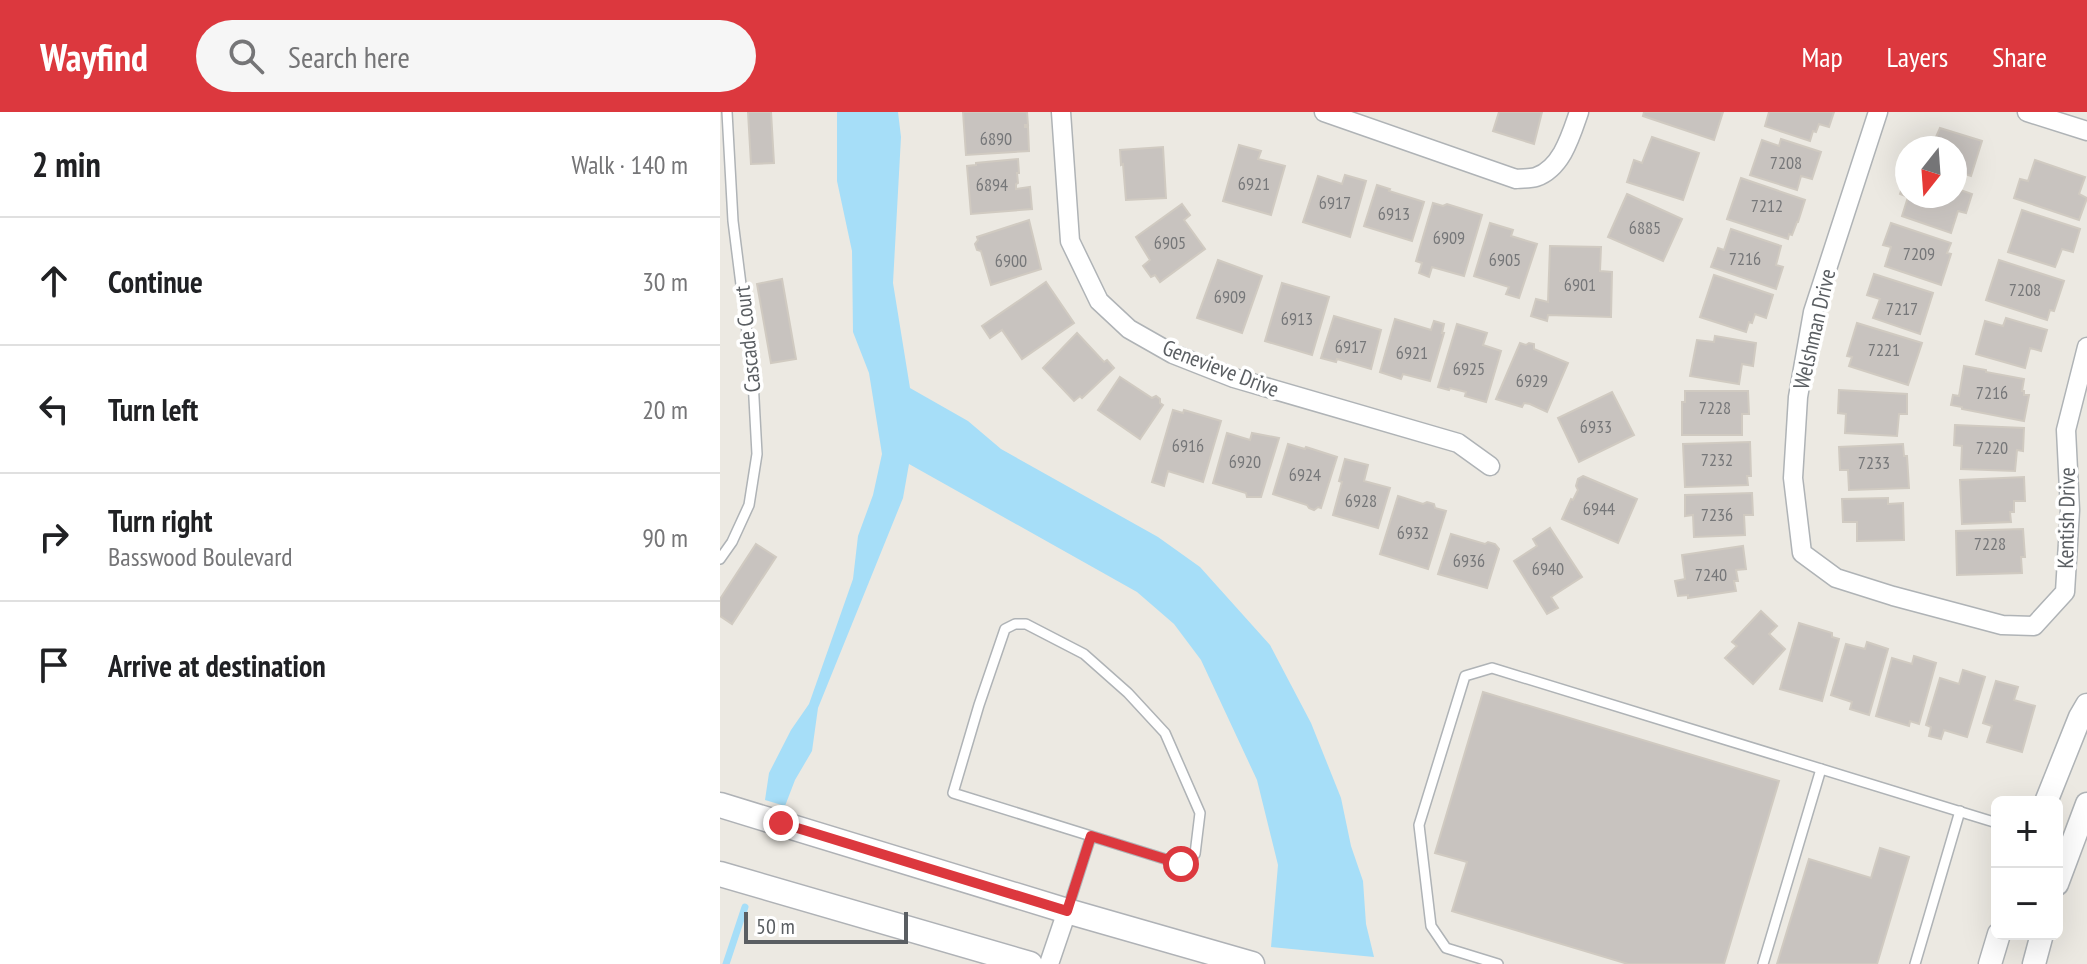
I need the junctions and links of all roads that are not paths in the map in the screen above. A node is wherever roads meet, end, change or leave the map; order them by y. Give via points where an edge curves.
1 (727, 112) edge
2 (1061, 112) edge
3 (1324, 112) edge
4 (1579, 112) edge
5 (1878, 112) edge
6 (2027, 112) edge
7 (2087, 131) edge
8 (2087, 347) edge
9 (1490, 466) dead end
10 (1802, 553) joint
11 (720, 559) edge
12 (2087, 705) edge
13 (1821, 769) junction
14 (2048, 796) edge
15 (2087, 804) edge
16 (720, 805) edge
17 (1960, 811) junction
18 (1991, 821) edge
19 (1091, 836) junction
20 (2063, 868) edge
21 (720, 874) edge
22 (1067, 911) junction
23 (1997, 940) edge
24 (2040, 940) edge
25 (1030, 964) edge
26 (1049, 964) edge
27 (1252, 964) edge
28 (1498, 964) edge
29 (1763, 964) edge
30 (1915, 964) edge
31 (1990, 964) edge
32 (2034, 964) edge

1 - 11 lane, Cascade Court via 757,454 749,505
2 - 9 street, Genevieve Drive via 1070,241 1099,301 1129,329 1173,354 1234,378 1458,443
3 - 4 street via 1516,179 1535,177 1551,167 1567,146
5 - 10 street, Welshman Drive via 1813,312 1798,397 1793,478
6 - 7 street
8 - 10 street, Kentish Drive via 2066,430 2070,510 2065,592 2034,626 2002,625 1893,596 1836,578
12 - 14 street
13 - 17 lane
13 - 28 lane via 1492,668 1465,676 1419,825 1431,926 1446,948
13 - 29 lane
15 - 20 street
16 - 22 main road
17 - 18 lane
17 - 30 lane
19 - 19 lane via 953,793 1005,629 1015,624 1026,624 1084,654 1128,693 1165,733 1200,813 1195,854 1181,864
19 - 22 lane
21 - 25 main road
22 - 26 street
22 - 27 main road
23 - 31 street
24 - 32 street

